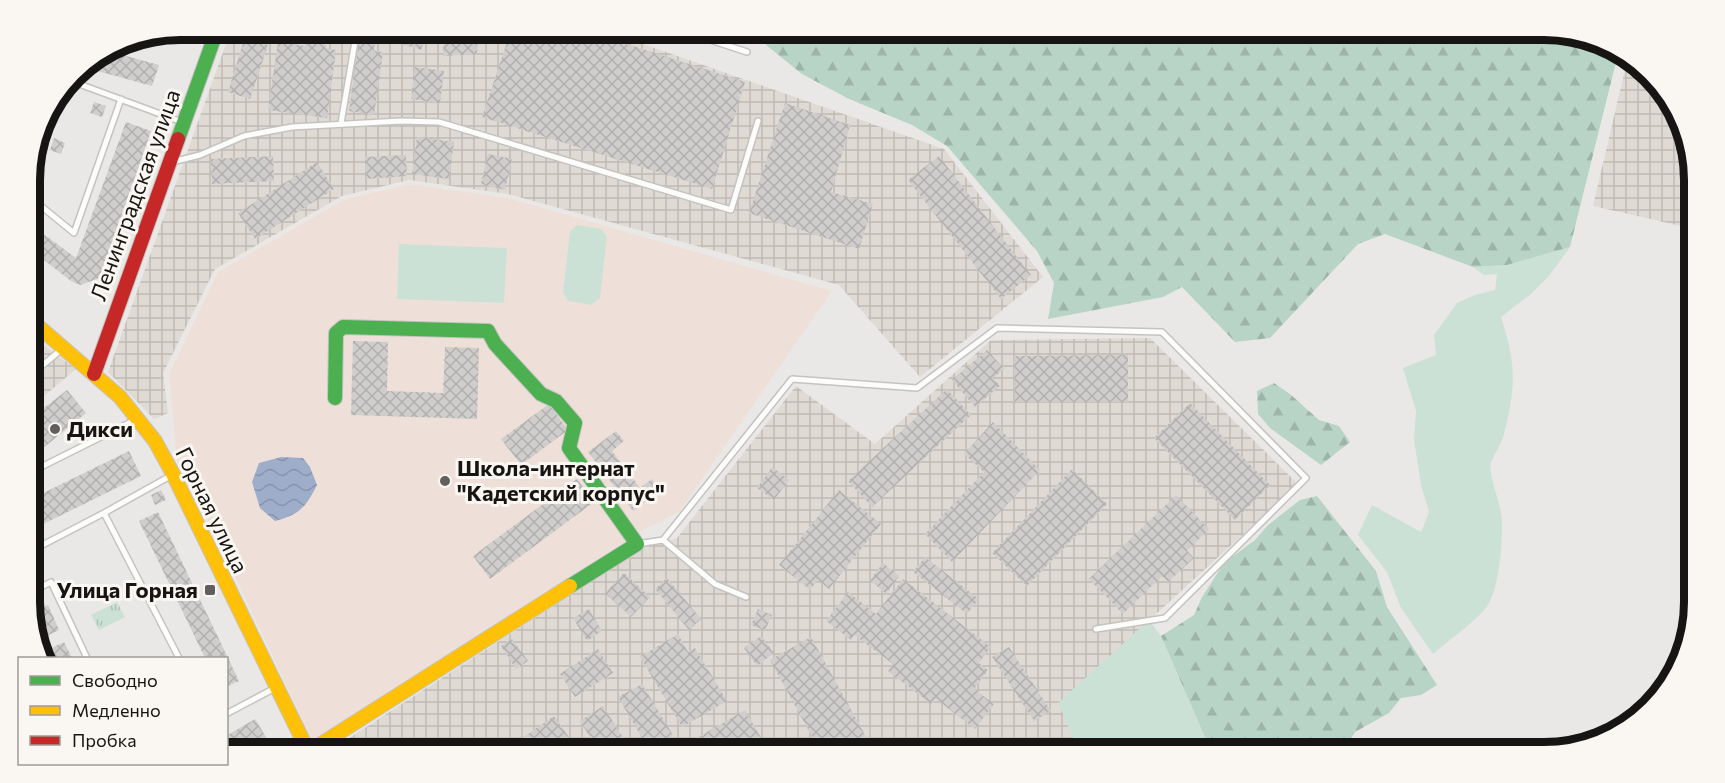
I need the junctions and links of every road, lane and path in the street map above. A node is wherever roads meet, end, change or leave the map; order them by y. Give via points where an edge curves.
1 (213, 41) edge
2 (355, 41) edge
3 (714, 41) edge
4 (747, 52) dead end
5 (80, 84) edge
6 (122, 99) junction
7 (758, 121) dead end
8 (183, 123) junction
9 (342, 123) junction
10 (168, 163) junction
11 (41, 206) edge
12 (41, 328) edge
13 (63, 348) junction
14 (41, 367) edge
15 (94, 374) junction
16 (335, 398) dead end
17 (138, 418) junction
18 (40, 467) edge
19 (173, 474) junction
20 (104, 513) junction
21 (663, 540) junction
22 (637, 544) junction
23 (40, 546) edge
24 (40, 587) edge
25 (746, 597) dead end
26 (1096, 629) dead end
27 (87, 657) edge
28 (178, 657) edge
29 (277, 687) junction
30 (228, 713) edge
31 (303, 742) edge
32 (325, 742) edge

1 - 8 street, Ленинградская улица
2 - 9 lane
3 - 4 lane
5 - 6 lane
6 - 8 lane
6 - 11 lane via 74,233
7 - 9 lane via 731,210 439,122
8 - 10 street, Ленинградская улица
9 - 10 lane via 244,136 200,155
10 - 15 street, Ленинградская улица
12 - 13 street, Горная улица
13 - 14 lane
13 - 15 street, Горная улица
15 - 17 street, Горная улица
16 - 22 street via 336,333 343,327 488,331 495,344 541,394 556,401 575,423 569,448
17 - 18 lane
17 - 19 street, Горная улица
19 - 20 lane
19 - 29 street, Горная улица
20 - 23 lane
20 - 28 lane
21 - 22 lane
21 - 25 lane via 715,584
21 - 26 lane via 792,379 917,388 997,328 1162,333 1306,478 1165,618
22 - 32 street
24 - 27 lane via 51,582
29 - 30 lane
29 - 31 street, Горная улица

